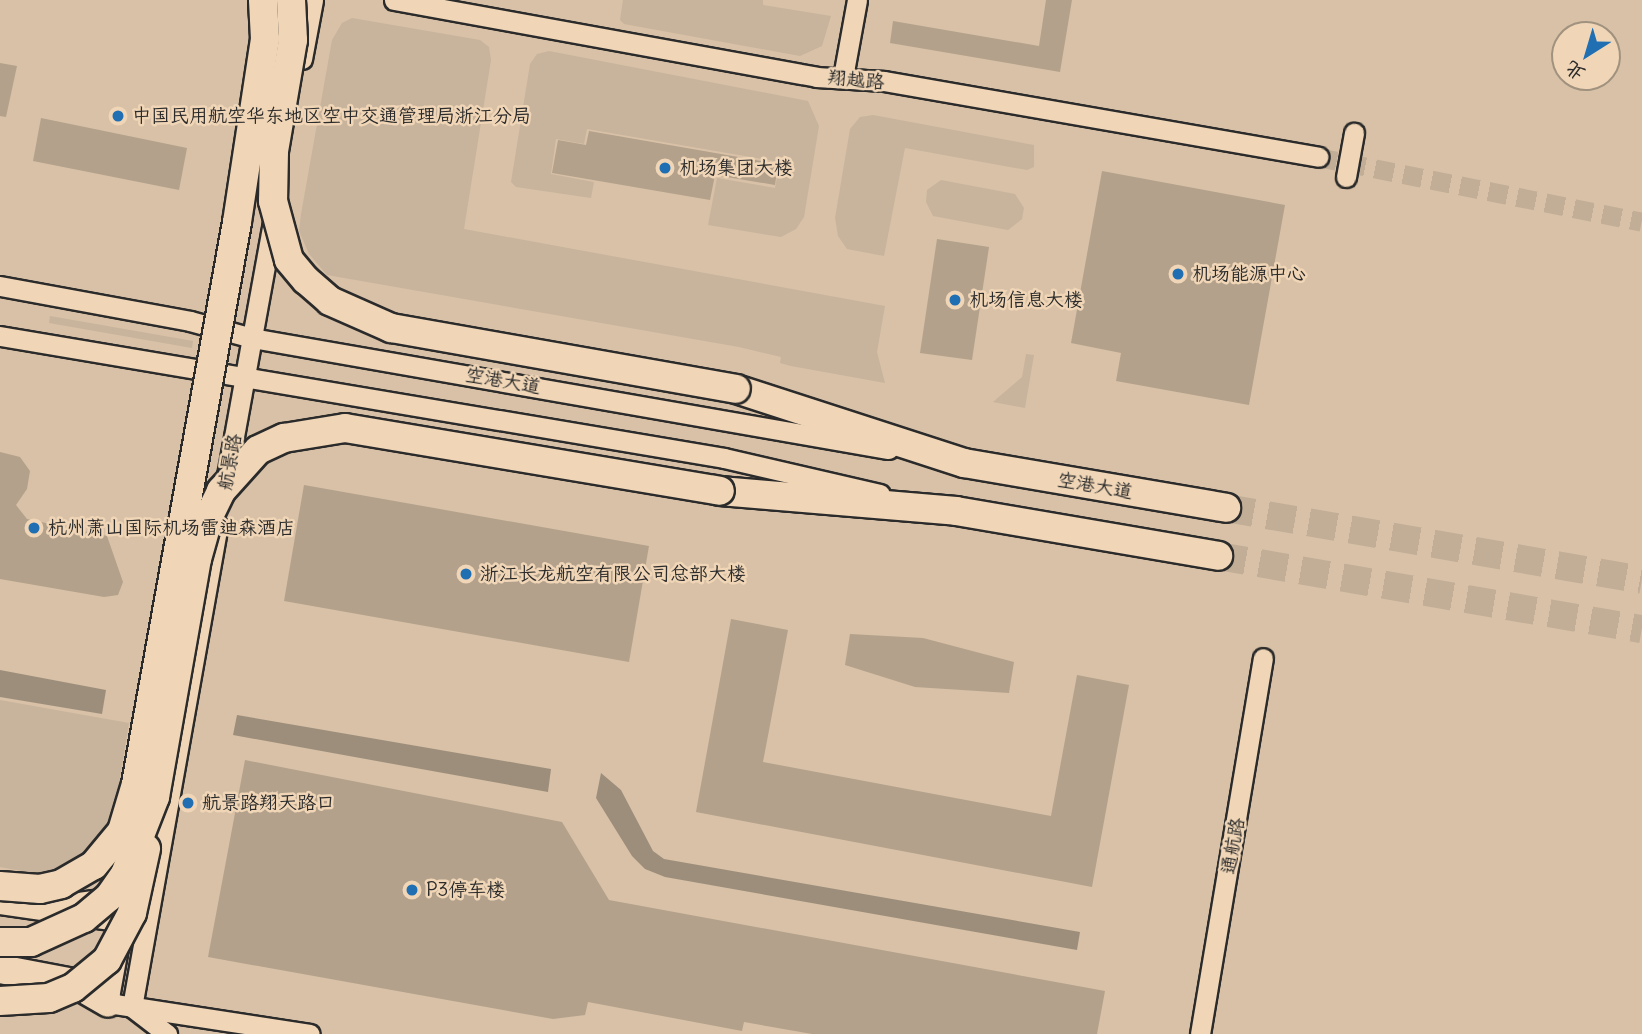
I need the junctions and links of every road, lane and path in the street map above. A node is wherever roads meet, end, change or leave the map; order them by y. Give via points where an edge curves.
1 (263, 0) edge
2 (394, 0) edge
3 (857, 0) edge
4 (296, 3) edge
5 (843, 77) junction
6 (1354, 133) dead end
7 (1318, 157) tunnel mouth
8 (1346, 177) dead end
9 (0, 286) edge
10 (229, 332) junction
11 (0, 336) edge
12 (252, 338) junction
13 (222, 374) junction
14 (246, 374) junction
15 (964, 463) junction
16 (1226, 508) tunnel mouth
17 (956, 511) junction
18 (1218, 556) tunnel mouth
19 (1263, 658) dead end
20 (155, 797) junction
21 (0, 886) edge
22 (127, 895) junction
23 (151, 900) junction
24 (0, 904) edge
25 (22, 908) junction
26 (147, 924) junction
27 (122, 925) junction
28 (0, 942) edge
29 (0, 969) edge
30 (0, 984) edge
31 (0, 1001) edge
32 (120, 1005) junction
33 (167, 1034) edge
34 (310, 1034) edge
35 (1200, 1034) edge

1 - 21 main road, bridge via 265,39 239,209 136,784 122,831 110,849 79,876 40,888
2 - 5 street, 翔越路 via 816,76
3 - 5 street
4 - 10 street, 航景路
4 - 12 street, 航景路
4 - 15 main road, 空港大道, bridge via 274,151 272,201 289,260 330,301 391,328 736,389
5 - 7 street, 翔越路
6 - 8 street
9 - 10 street, 空港大道
10 - 12 street, 空港大道
10 - 13 street, 航景路
11 - 13 street, 空港大道
12 - 14 street, 航景路
12 - 15 street, 空港大道
13 - 14 street, 空港大道
13 - 22 street, 航景路
14 - 17 street, 空港大道 via 724,458
14 - 23 street, 航景路
15 - 16 main road, 空港大道
17 - 18 main road, 空港大道
17 - 20 main road, 空港大道, bridge via 720,491 345,428 284,438 258,450 229,480 209,516 197,559
19 - 35 street, 通航路
20 - 28 main road, bridge via 140,841 109,897 58,932 32,942
20 - 31 main road, bridge via 134,904 107,960 73,988 49,998
22 - 23 street
22 - 25 street
22 - 27 street, 航景路
23 - 26 street, 航景路
24 - 25 street
25 - 27 street
26 - 27 street
26 - 32 street, 航景路
27 - 32 street, 航景路
29 - 32 main road via 74,983
30 - 32 main road
32 - 33 street
32 - 34 street

